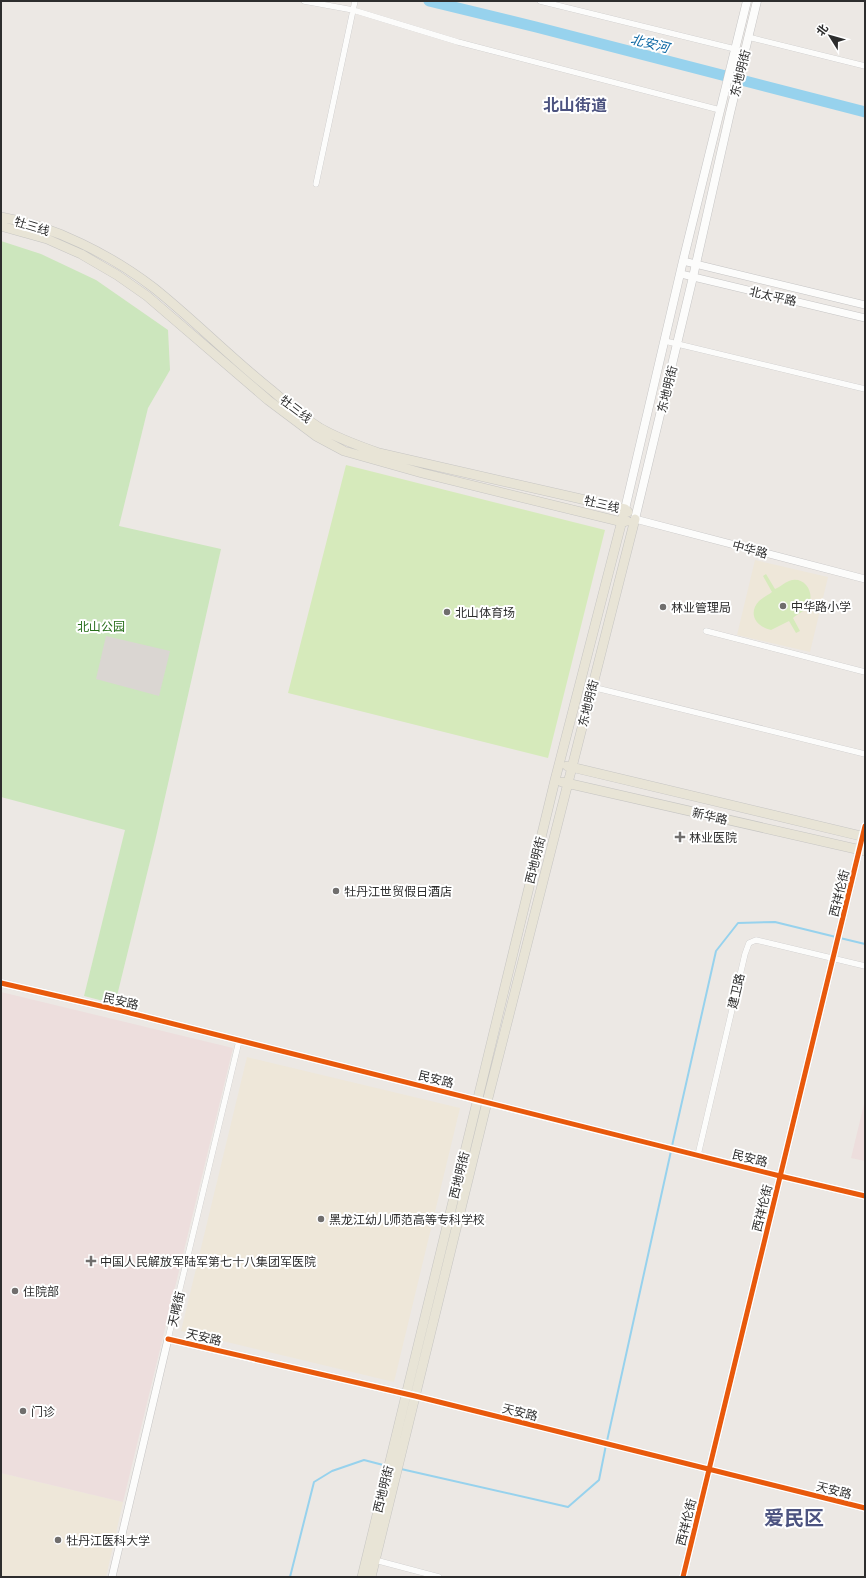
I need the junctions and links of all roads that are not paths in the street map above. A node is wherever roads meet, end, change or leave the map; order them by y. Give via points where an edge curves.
1 (304, 1) edge
2 (540, 1) edge
3 (747, 1) edge
4 (757, 1) edge
5 (549, 2) edge
6 (354, 6) edge
7 (748, 37) junction
8 (735, 51) junction
9 (865, 66) edge
10 (720, 110) junction
11 (316, 184) dead end
12 (1, 217) edge
13 (1, 226) edge
14 (683, 260) junction
15 (696, 264) junction
16 (681, 274) junction
17 (693, 277) junction
18 (865, 305) edge
19 (865, 318) edge
20 (666, 341) junction
21 (677, 344) junction
22 (865, 390) edge
23 (625, 509) junction
24 (635, 519) junction
25 (622, 522) junction
26 (865, 579) edge
27 (706, 631) dead end
28 (865, 672) edge
29 (592, 687) junction
30 (865, 754) edge
31 (557, 772) junction
32 (569, 775) junction
33 (865, 826) edge
34 (862, 843) edge
35 (833, 958) junction
36 (865, 966) edge
37 (1, 983) edge
38 (239, 1040) junction
39 (478, 1100) junction
40 (487, 1102) junction
41 (698, 1155) junction
42 (780, 1176) junction
43 (865, 1196) edge
44 (168, 1339) junction
45 (411, 1396) junction
46 (710, 1469) junction
47 (865, 1508) edge
48 (375, 1560) junction
49 (112, 1577) edge
50 (362, 1577) edge
51 (371, 1577) edge
52 (439, 1577) edge
53 (682, 1577) edge

1 - 6 street
2 - 5 street
3 - 8 main road, 东地明街
4 - 7 main road, 东地明街
5 - 8 street
6 - 10 street via 458,42
6 - 11 street
7 - 9 street
7 - 15 main road, 东地明街
8 - 10 main road, 东地明街
10 - 14 main road, 东地明街
12 - 23 main road, 牡三线 via 50,231 86,246 123,266 154,288 290,407 321,428 349,442 379,453
13 - 25 main road, 牡三线 via 47,239 81,254 117,275 147,296 268,400 316,436 344,451 422,473
14 - 15 street, 北太平路
14 - 16 main road, 东地明街
15 - 17 main road, 东地明街
15 - 18 street, 北太平路
16 - 17 street, 北太平路
16 - 20 main road, 东地明街
17 - 19 street, 北太平路
17 - 21 main road, 东地明街
20 - 21 street
20 - 23 main road, 东地明街
21 - 22 street
21 - 24 main road, 东地明街
23 - 24 main road, 牡三线
23 - 25 main road, 东地明街
24 - 25 main road, 牡三线
24 - 26 street, 中华路
24 - 29 main road, 东地明街
25 - 31 main road, 东地明街
27 - 28 street
29 - 30 street
29 - 32 main road, 东地明街
31 - 32 main road, 新华路
31 - 32 main road
31 - 39 main road, 西地明街
32 - 34 main road, 新华路
32 - 34 main road
32 - 40 main road, 西地明街
33 - 34 street, 西祥伦街
34 - 35 street, 西祥伦街
35 - 36 street, 建卫路
35 - 41 street, 建卫路 via 756,940 749,943
35 - 42 street, 西祥伦街
37 - 38 street, 民安路
38 - 39 street, 民安路
38 - 44 street, 天晴街
39 - 40 street, 民安路
39 - 45 main road, 西地明街
40 - 41 street, 民安路
40 - 45 main road, 西地明街
41 - 42 street, 民安路
42 - 43 street, 民安路
42 - 46 street, 西祥伦街
44 - 45 street, 天安路
44 - 49 street, 天晴街
45 - 46 street, 天安路
45 - 48 main road, 西地明街
45 - 50 main road, 西地明街
46 - 47 street, 天安路
46 - 53 street, 西祥伦街
48 - 51 main road, 西地明街
48 - 52 street

